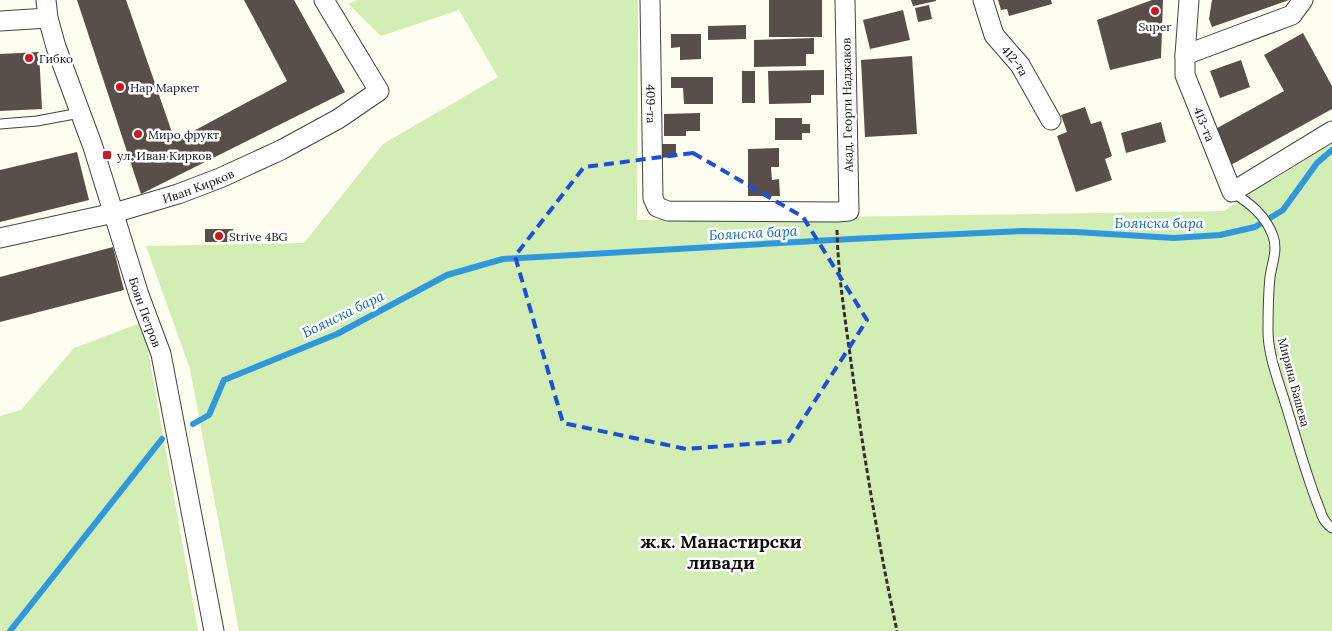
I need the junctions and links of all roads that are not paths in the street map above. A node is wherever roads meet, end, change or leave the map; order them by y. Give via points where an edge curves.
1 (324, 0) edge
2 (650, 0) edge
3 (845, 0) edge
4 (983, 0) edge
5 (1189, 0) edge
6 (1303, 0) edge
7 (47, 9) edge
8 (0, 21) edge
9 (1184, 55) junction
10 (80, 113) junction
11 (1051, 120) dead end
12 (0, 124) edge
13 (1332, 131) edge
14 (1232, 192) junction
15 (849, 211) joint
16 (114, 213) junction
17 (0, 238) edge
18 (1332, 528) edge
19 (214, 631) edge

1 - 16 street, Иван Кирков via 379,91 338,119 282,150 178,194
2 - 15 street, 409-та via 653,198 657,207 668,211
3 - 15 street, Акад. Георги Наджаков
4 - 11 street, 412-та via 994,35 1020,65
5 - 9 street, 413-та
6 - 9 street via 1292,15
7 - 8 street
7 - 10 street, Боян Петров via 56,47
9 - 14 street, 413-та via 1185,75
10 - 12 lane
10 - 16 street, Боян Петров
13 - 14 street
14 - 18 lane, Миряна Башева via 1250,203 1273,236 1276,251 1270,277 1268,338 1303,460 1320,510
16 - 17 street, Иван Кирков
16 - 19 street, Боян Петров via 161,354

